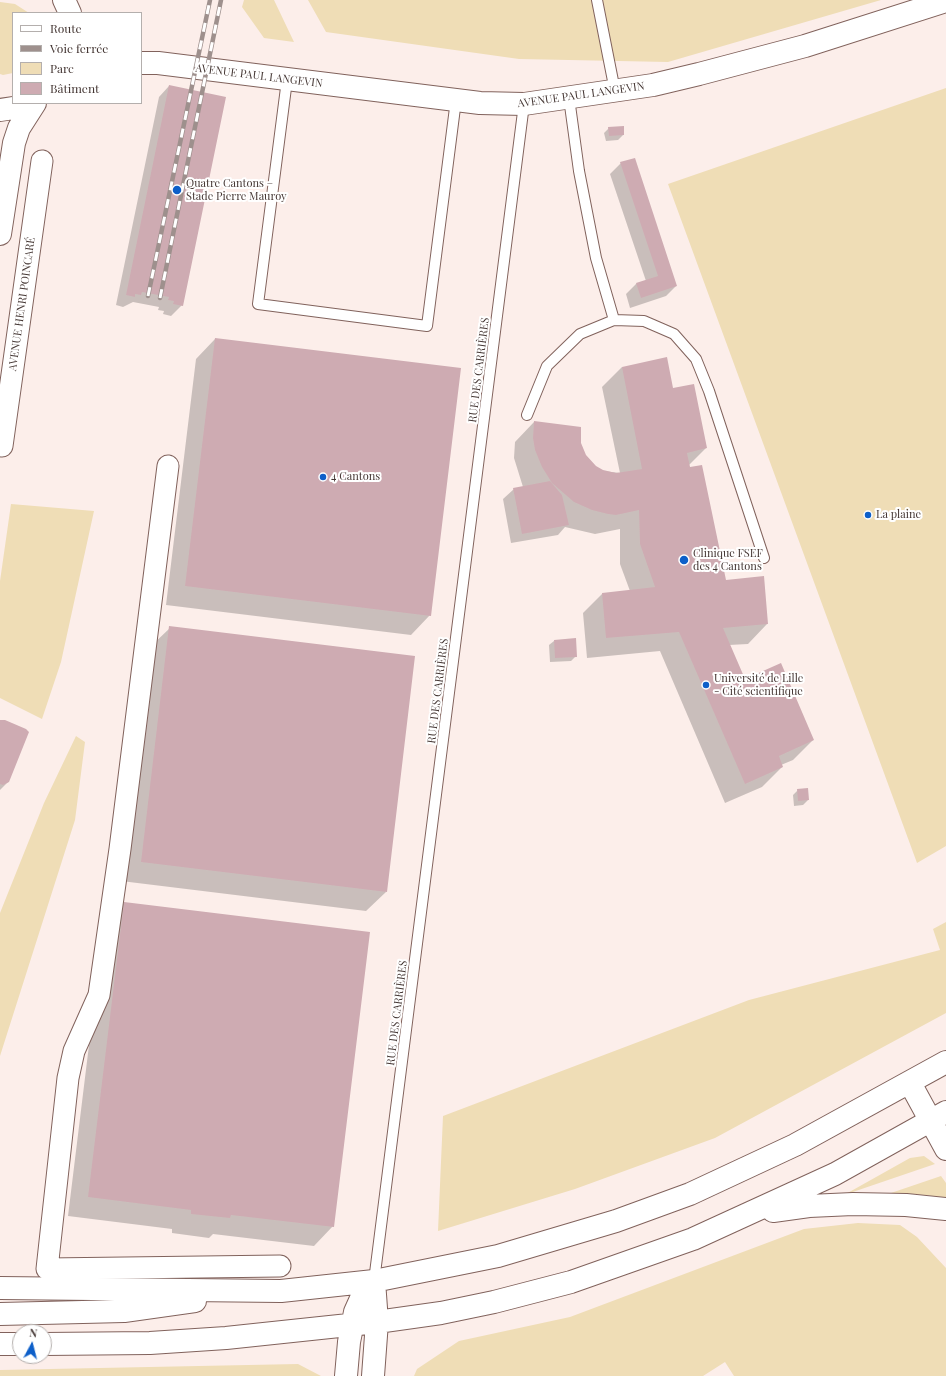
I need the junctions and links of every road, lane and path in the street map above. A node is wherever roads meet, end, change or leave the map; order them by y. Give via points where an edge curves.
1 (64, 0) edge
2 (598, 0) edge
3 (946, 1) edge
4 (70, 12) edge
5 (147, 62) edge
6 (287, 80) junction
7 (615, 91) junction
8 (569, 98) junction
9 (456, 100) junction
10 (30, 104) edge
11 (32, 104) edge
12 (524, 104) junction
13 (0, 110) edge
14 (42, 161) dead end
15 (0, 234) edge
16 (614, 320) junction
17 (526, 415) dead end
18 (2, 446) dead end
19 (168, 466) dead end
20 (764, 558) dead end
21 (946, 1062) edge
22 (910, 1082) junction
23 (938, 1117) edge
24 (946, 1149) edge
25 (946, 1209) edge
26 (744, 1217) junction
27 (280, 1266) dead end
28 (374, 1281) junction
29 (0, 1288) edge
30 (251, 1291) junction
31 (0, 1314) edge
32 (377, 1322) junction
33 (351, 1325) junction
34 (0, 1344) edge
35 (12, 1344) edge
36 (52, 1344) edge
37 (346, 1376) edge
38 (373, 1376) edge

1 - 4 main road
2 - 7 lane
3 - 7 main road, AVENUE PAUL LANGEVIN via 805,46 699,74
5 - 6 main road, AVENUE PAUL LANGEVIN
6 - 9 main road, AVENUE PAUL LANGEVIN
6 - 9 lane via 258,304 427,326
7 - 8 main road, AVENUE PAUL LANGEVIN
8 - 12 main road, AVENUE PAUL LANGEVIN
8 - 16 lane via 579,171 596,258
9 - 12 main road, AVENUE PAUL LANGEVIN via 502,105
10 - 13 main road
11 - 15 main road via 14,143
12 - 28 lane, RUE DES CARRIÈRES
14 - 18 street, AVENUE HENRI POINCARÉ
16 - 17 lane via 580,334 547,366
16 - 20 lane via 644,321 674,334 696,359 709,390
19 - 27 street via 99,995 74,1051 68,1078 47,1269
21 - 22 main road
22 - 23 main road
22 - 28 main road via 759,1163 690,1194 616,1222 498,1256
23 - 24 main road
23 - 26 main road via 835,1174
25 - 26 main road via 853,1204 809,1206
26 - 32 main road via 656,1254 571,1282 441,1313
28 - 30 main road via 322,1288
28 - 32 main road
28 - 33 main road via 358,1303
29 - 30 main road
30 - 31 main road via 124,1311
32 - 33 main road
32 - 38 main road
33 - 36 main road via 157,1342
33 - 37 main road
34 - 35 main road

